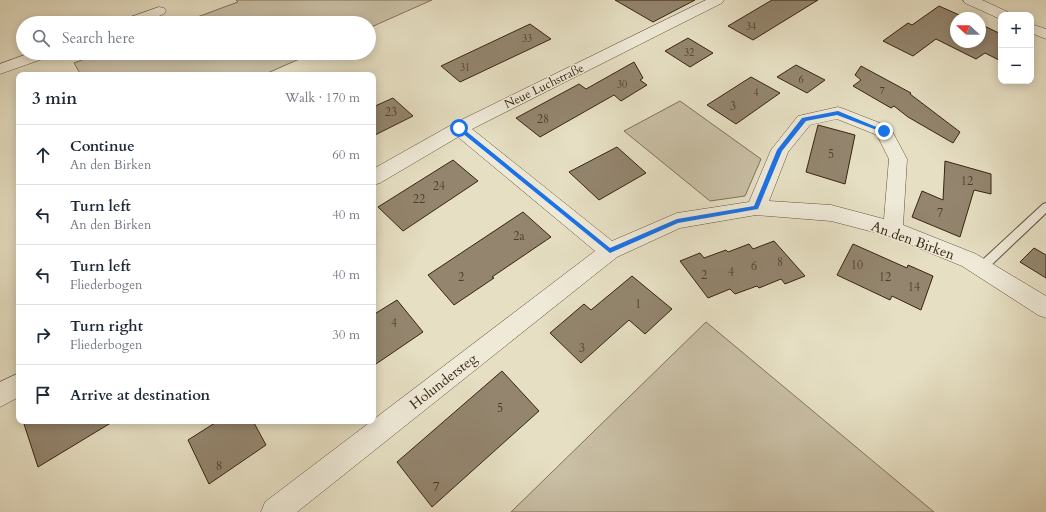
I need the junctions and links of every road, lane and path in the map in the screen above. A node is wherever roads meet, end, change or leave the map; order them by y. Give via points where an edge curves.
1 (717, 0) edge
2 (970, 0) edge
3 (160, 11) dead end
4 (998, 13) edge
5 (146, 16) edge
6 (1034, 29) edge
7 (1046, 34) edge
8 (25, 60) edge
9 (0, 69) edge
10 (459, 128) junction
11 (376, 176) edge
12 (1046, 207) edge
13 (756, 208) junction
14 (894, 229) junction
15 (610, 251) junction
16 (981, 268) junction
17 (1046, 308) edge
18 (16, 386) edge
19 (0, 395) edge
20 (275, 512) edge

1 - 10 street, Neue Luchstraße
2 - 4 street
3 - 5 street
6 - 7 street
8 - 9 street
10 - 11 street, Neue Luchstraße
10 - 15 street
12 - 16 lane
13 - 14 street, An den Birken via 832,213
13 - 14 street via 780,150 804,120 838,113 884,131 898,159
13 - 15 street, An den Birken via 677,221
14 - 16 street, An den Birken via 969,260
15 - 20 street, Holundersteg
16 - 17 street, An den Birken
18 - 19 street

